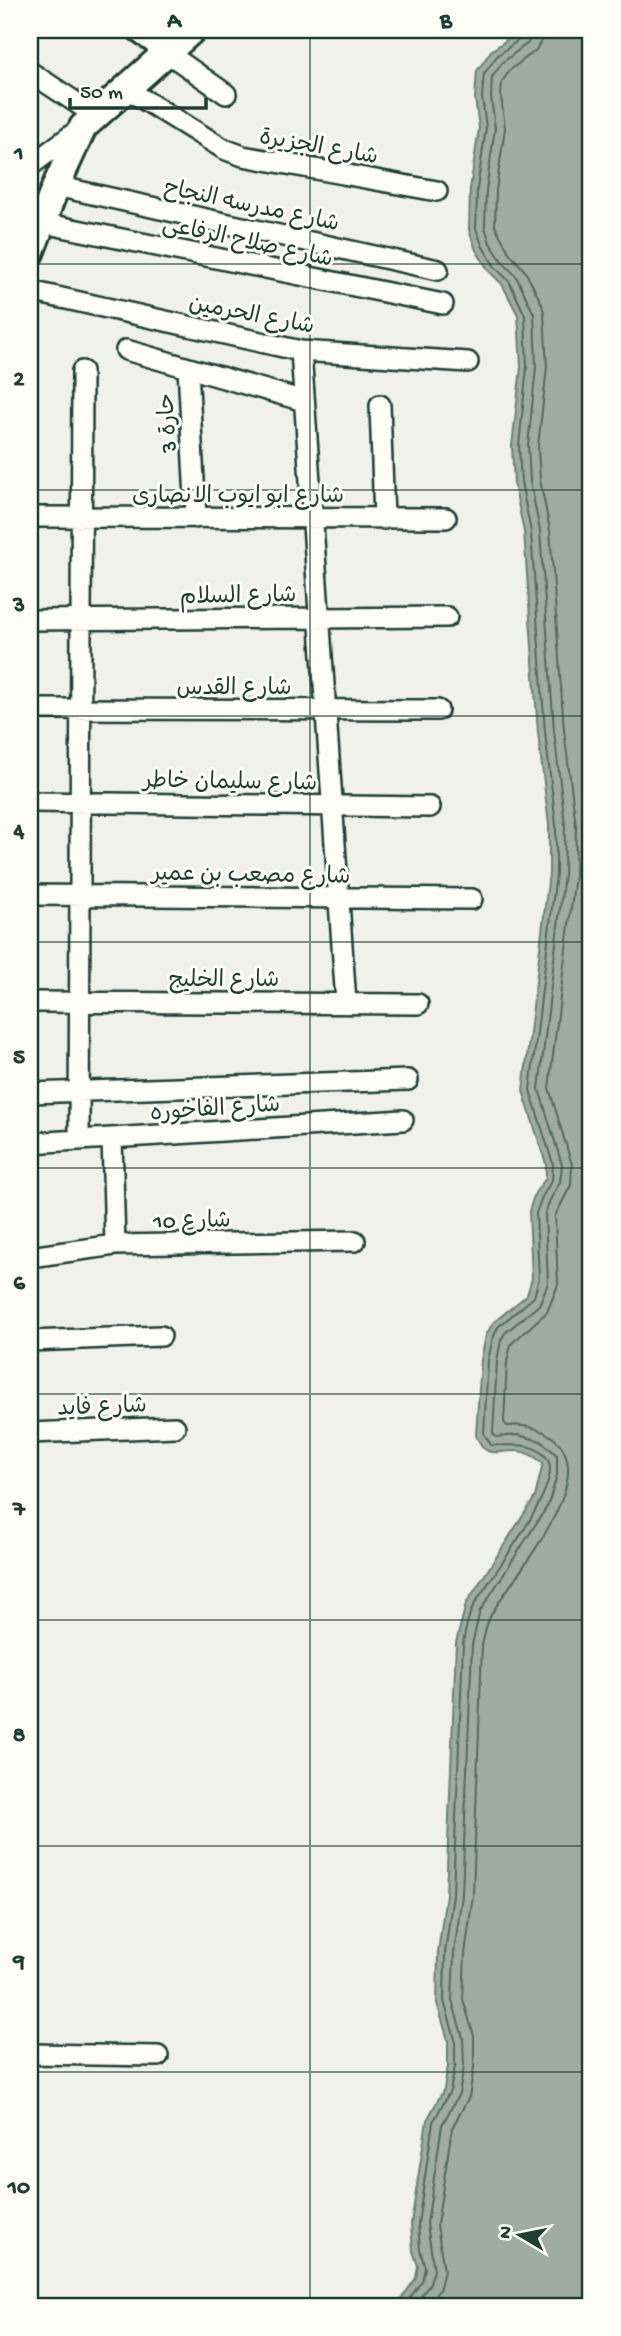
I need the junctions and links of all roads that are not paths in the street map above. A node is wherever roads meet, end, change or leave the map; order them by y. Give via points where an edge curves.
1 (135, 30) edge
2 (192, 30) edge
3 (166, 52) junction
4 (30, 72) edge
5 (125, 88) junction
6 (226, 94) dead end
7 (89, 121) junction
8 (30, 166) edge
9 (56, 186) junction
10 (437, 191) dead end
11 (43, 223) junction
12 (30, 253) edge
13 (438, 270) dead end
14 (30, 290) edge
15 (443, 304) dead end
16 (126, 350) dead end
17 (301, 351) junction
18 (468, 362) dead end
19 (188, 368) junction
20 (82, 371) dead end
21 (304, 401) junction
22 (380, 405) dead end
23 (30, 517) edge
24 (80, 518) junction
25 (196, 518) junction
26 (312, 518) junction
27 (446, 518) dead end
28 (384, 519) junction
29 (447, 617) dead end
30 (319, 618) junction
31 (30, 620) edge
32 (80, 620) junction
33 (30, 709) edge
34 (80, 709) junction
35 (438, 710) dead end
36 (326, 711) junction
37 (30, 802) edge
38 (80, 803) junction
39 (332, 806) junction
40 (430, 807) dead end
41 (30, 895) edge
42 (79, 896) junction
43 (338, 898) junction
44 (472, 899) dead end
45 (30, 1002) edge
46 (79, 1002) junction
47 (345, 1003) junction
48 (418, 1004) dead end
49 (408, 1080) dead end
50 (79, 1091) junction
51 (30, 1093) edge
52 (403, 1120) dead end
53 (112, 1138) junction
54 (79, 1140) junction
55 (30, 1143) edge
56 (355, 1241) dead end
57 (115, 1245) junction
58 (30, 1257) edge
59 (161, 1336) dead end
60 (30, 1341) edge
61 (175, 1427) dead end
62 (30, 1433) edge
63 (30, 2054) edge
64 (158, 2056) dead end

1 - 3 street
2 - 3 main road
3 - 5 main road
3 - 6 street
4 - 7 street
5 - 7 main road
5 - 10 street, شارع الجزيرة via 243,156
7 - 8 street
7 - 9 main road
9 - 11 main road
9 - 13 street, شارع مدرسه النجاح
11 - 12 main road
11 - 15 street, شارع صلاح الرفاعى
14 - 17 street, شارع الحرمين
16 - 19 street
17 - 18 street, شارع الحرمين
17 - 21 street
19 - 21 street
19 - 25 street, حارة 3
20 - 24 street
21 - 26 street
22 - 28 street
23 - 24 street, شارع ابو ايوب الانصارى
24 - 25 street, شارع ابو ايوب الانصارى
24 - 32 street
25 - 26 street, شارع ابو ايوب الانصارى
26 - 28 street, شارع ابو ايوب الانصارى
26 - 30 street
27 - 28 street, شارع ابو ايوب الانصارى
29 - 30 street, شارع السلام
30 - 32 street, شارع السلام
30 - 36 street
31 - 32 street, شارع السلام
32 - 34 street
33 - 34 street, شارع القدس
34 - 36 street, شارع القدس
34 - 38 street
35 - 36 street, شارع القدس
36 - 39 street
37 - 38 street, شارع سليمان خاطر
38 - 39 street, شارع سليمان خاطر
38 - 42 street
39 - 40 street, شارع سليمان خاطر
39 - 43 street
41 - 42 street, شارع مصعب بن عمير
42 - 43 street, شارع مصعب بن عمير
42 - 46 street
43 - 44 street, شارع مصعب بن عمير
43 - 47 street
45 - 46 street, شارع الخليج
46 - 47 street, شارع الخليج
46 - 50 street
47 - 48 street, شارع الخليج
49 - 50 street
50 - 51 street
50 - 54 street
52 - 53 street, شارع الفاخوره
53 - 54 street, شارع الفاخوره
53 - 57 street
54 - 55 street, شارع الفاخوره
56 - 57 street, شارع 10
57 - 58 street, شارع 10
59 - 60 street
61 - 62 street, شارع فايد
63 - 64 street

